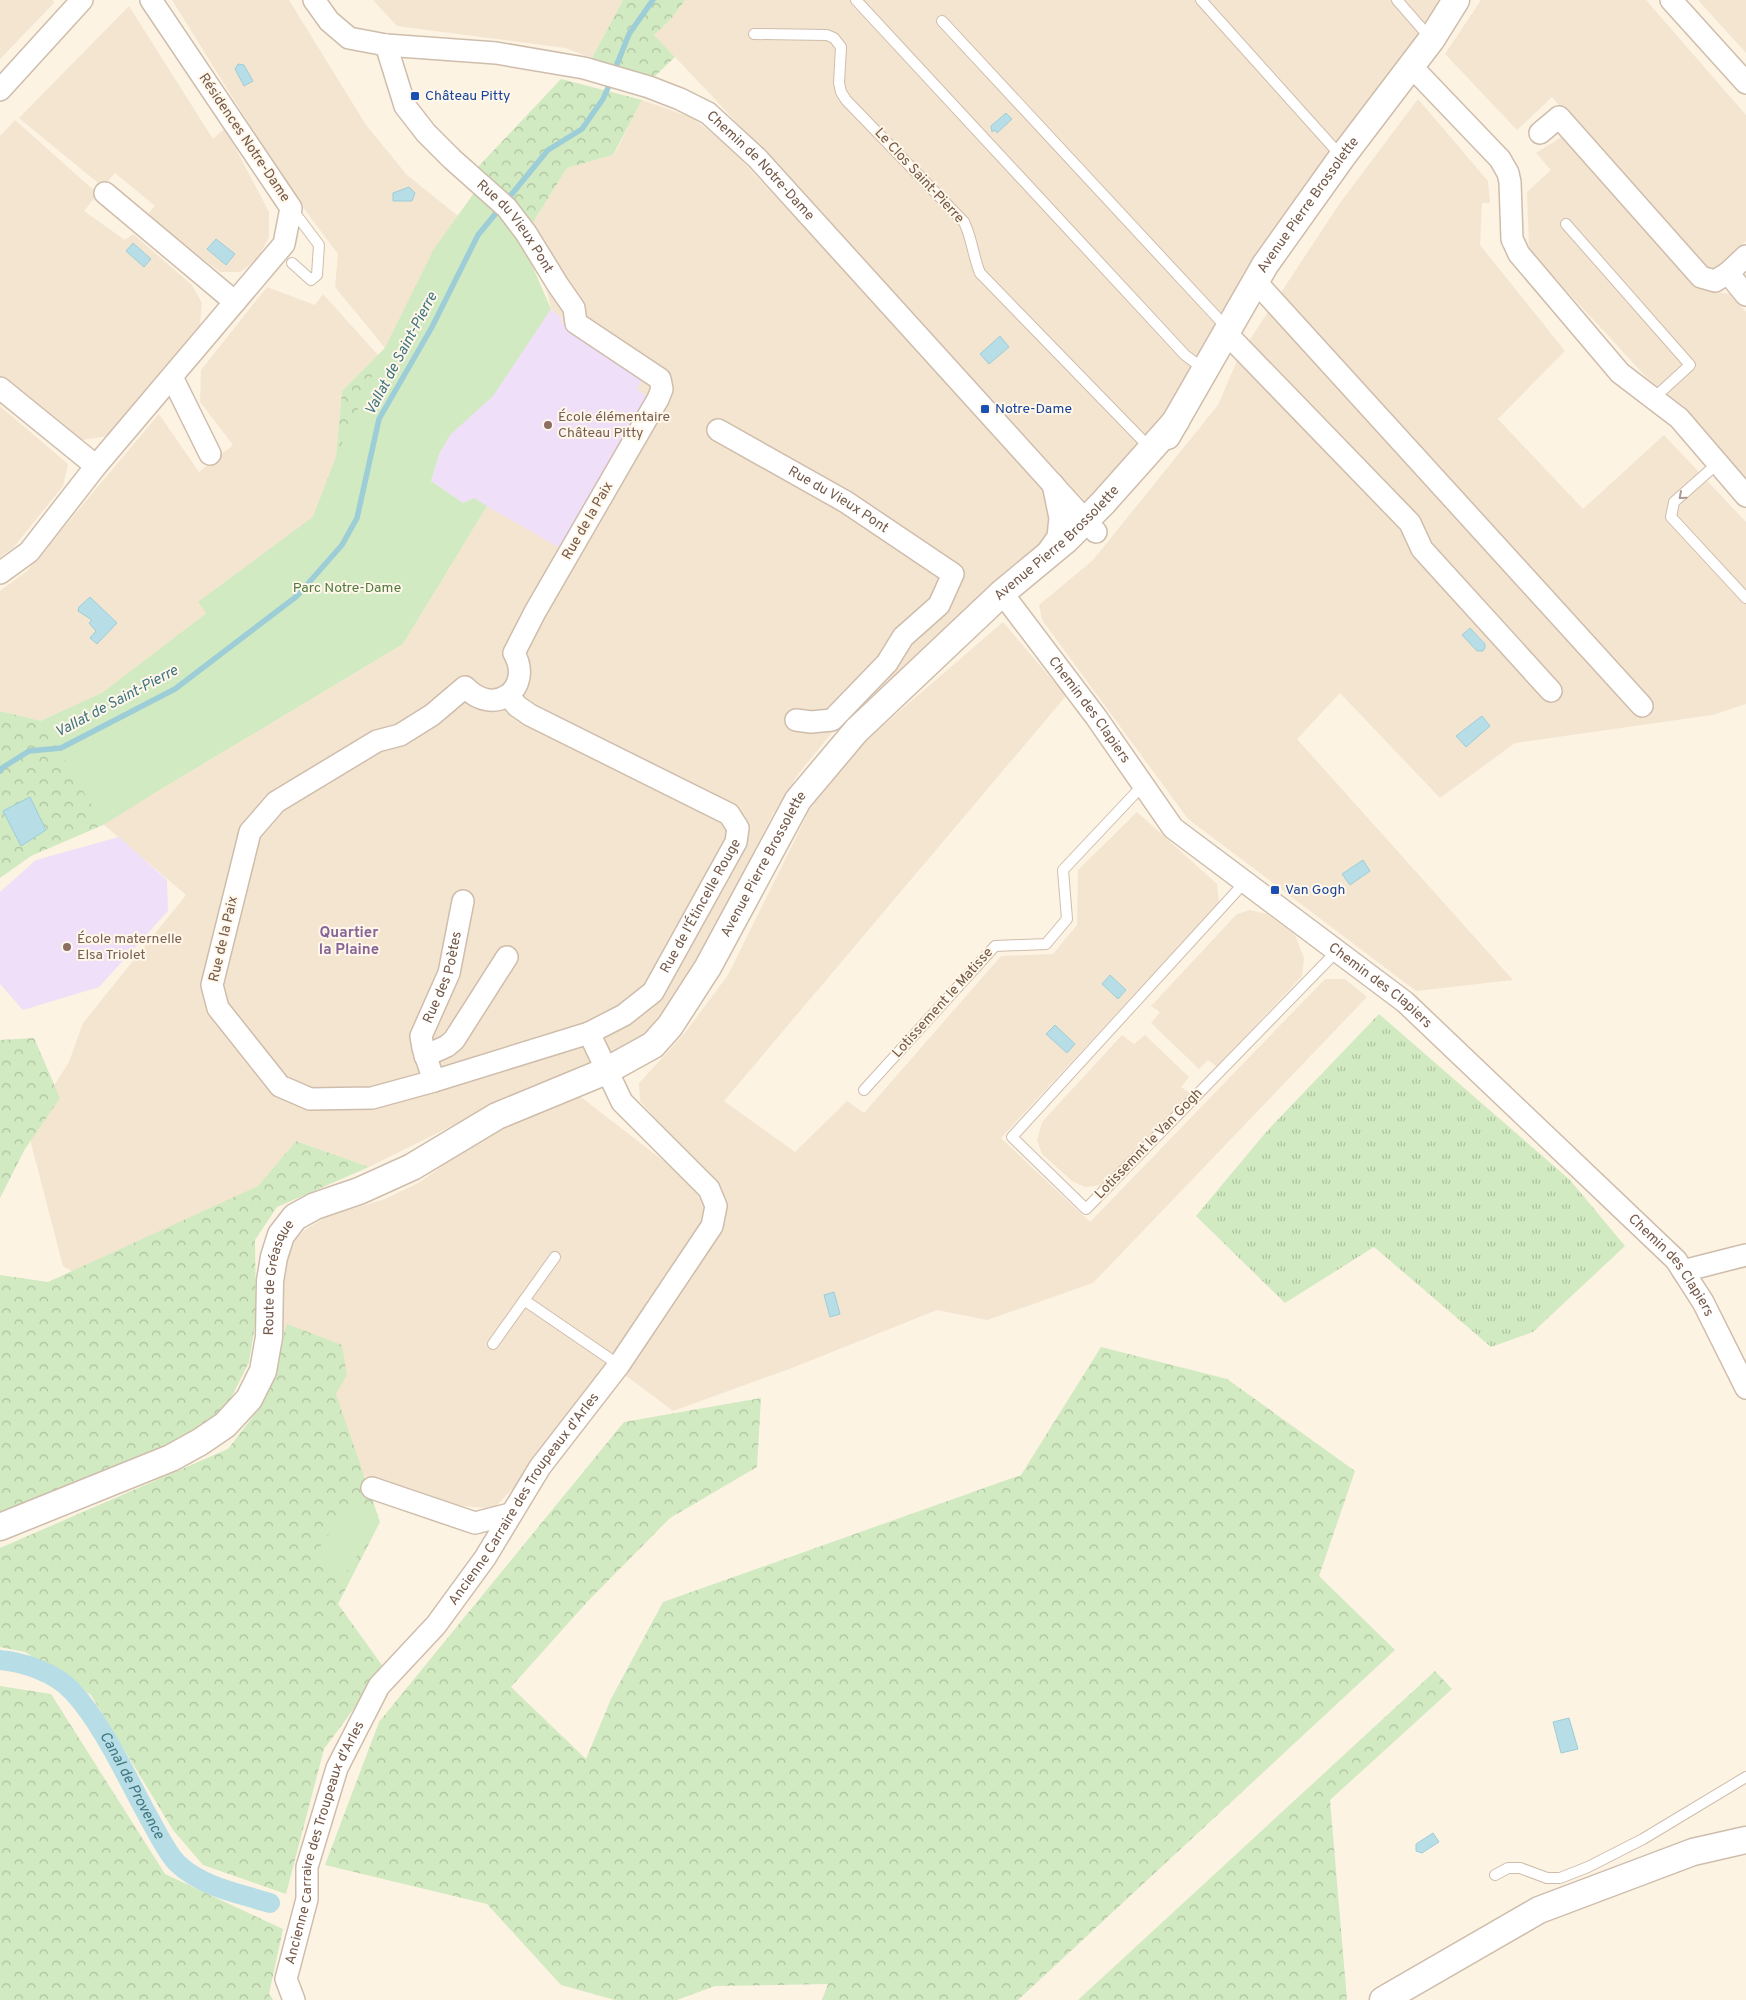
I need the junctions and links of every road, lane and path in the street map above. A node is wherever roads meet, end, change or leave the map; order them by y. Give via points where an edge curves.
1 (151, 0) edge
2 (314, 0) edge
3 (856, 0) edge
4 (1201, 0) edge
5 (1397, 0) edge
6 (1456, 0) edge
7 (1671, 0) edge
8 (75, 3) edge
9 (942, 21) dead end
10 (754, 34) dead end
11 (1431, 40) junction
12 (386, 45) junction
13 (1411, 66) junction
14 (1746, 83) edge
15 (0, 90) edge
16 (1540, 133) dead end
17 (1342, 156) junction
18 (105, 193) dead end
19 (291, 208) junction
20 (1566, 224) dead end
21 (1746, 256) edge
22 (292, 263) dead end
23 (1728, 273) junction
24 (1256, 282) junction
25 (1746, 295) edge
26 (235, 302) junction
27 (1228, 333) junction
28 (1206, 370) junction
29 (172, 377) junction
30 (0, 388) edge
31 (662, 389) joint
32 (1653, 399) junction
33 (718, 430) dead end
34 (1154, 452) junction
35 (210, 454) dead end
36 (1718, 463) junction
37 (96, 466) junction
38 (1053, 483) junction
39 (1746, 496) edge
40 (1091, 526) junction
41 (1041, 561) junction
42 (0, 573) edge
43 (1746, 598) edge
44 (1006, 599) junction
45 (1551, 691) dead end
46 (508, 695) junction
47 (1642, 706) dead end
48 (796, 720) dead end
49 (1143, 785) junction
50 (1245, 882) junction
51 (463, 901) dead end
52 (1337, 952) junction
53 (507, 957) dead end
54 (589, 1033) junction
55 (425, 1056) junction
56 (606, 1071) junction
57 (434, 1081) junction
58 (864, 1090) dead end
59 (1746, 1255) edge
60 (555, 1257) dead end
61 (1683, 1271) junction
62 (524, 1300) junction
63 (493, 1344) dead end
64 (619, 1365) junction
65 (1746, 1388) edge
66 (372, 1488) dead end
67 (510, 1514) junction
68 (0, 1527) edge
69 (1746, 1778) edge
70 (1746, 1840) edge
71 (1495, 1875) dead end
72 (294, 2000) edge
73 (1383, 2000) edge

1 - 19 street, Résidences Notre-Dame
2 - 12 street, Chemin de Notre-Dame via 329,21 349,38
3 - 28 lane via 1185,355
4 - 17 lane
5 - 11 lane
6 - 11 street, Avenue Pierre Brossolette
7 - 14 street
8 - 15 street
9 - 27 lane
10 - 34 lane, Le Clos Saint-Pierre via 827,35 838,41 841,47 839,83 846,100 964,222 980,273
11 - 13 street, Avenue Pierre Brossolette
12 - 31 street, Rue du Vieux Pont via 405,106 426,133 503,205 526,233 574,308 576,322 660,379
12 - 38 street, Chemin de Notre-Dame via 496,53 584,68 680,98 708,113 757,158
13 - 17 street, Avenue Pierre Brossolette
13 - 32 street via 1500,159 1508,173 1512,188 1512,239 1518,254 1620,373
16 - 23 street via 1559,117 1700,277 1714,281
17 - 24 street, Avenue Pierre Brossolette
18 - 26 street
19 - 22 lane via 319,244 317,275 311,280
19 - 26 street, Résidences Notre-Dame via 284,244
20 - 32 lane via 1690,364
21 - 23 street
23 - 25 street
24 - 27 street, Avenue Pierre Brossolette
24 - 47 street
26 - 29 street, Résidences Notre-Dame
27 - 28 street, Avenue Pierre Brossolette
27 - 45 street via 1410,523 1422,549
28 - 34 street, Avenue Pierre Brossolette
29 - 35 street
29 - 37 street, Résidences Notre-Dame
30 - 37 street
31 - 46 street, Rue de la Paix via 534,612 514,653 520,670 519,680
32 - 36 street via 1682,422
33 - 48 street, Rue du Vieux Pont via 846,502 953,574 939,605 903,637 887,663 832,720
34 - 40 street, Avenue Pierre Brossolette via 1115,513
36 - 39 street
36 -> 43 lane via 1674,502 1671,517
37 - 42 street, Résidences Notre-Dame via 29,552
38 - 40 street, Chemin de Notre-Dame
38 - 41 street via 1060,518 1058,536
40 - 41 street, Avenue Pierre Brossolette via 1066,540
40 - 44 street, Avenue Pierre Brossolette via 1051,575
41 - 44 street, Avenue Pierre Brossolette
44 - 49 street, Chemin des Clapiers
44 - 56 street, Avenue Pierre Brossolette via 932,660 856,731 798,800 708,968 670,1026 653,1045
46 - 54 street, Rue de l'Étincelle Rouge via 530,715 729,814 738,828 736,842 653,992 624,1015
46 - 57 street, Rue de la Paix via 499,700 480,699 465,687 432,715 400,735 377,741 276,802 250,832 212,986 218,1008 280,1086 310,1099 372,1098
49 - 50 street, Chemin des Clapiers via 1173,828
49 - 58 lane, Lotissement le Matisse via 1063,870 1067,919 1046,944 995,946
50 - 52 street, Chemin des Clapiers
50 - 52 lane, Lotissemnt le Van Gogh via 1012,1137 1086,1209
51 - 55 street, Rue des Poètes via 449,972 422,1036
52 - 61 street, Chemin des Clapiers via 1405,1002 1676,1260
53 - 55 street via 454,1040
54 - 56 street, Ancienne Carraire des Troupeaux d'Arles
54 - 57 street, Rue de la Paix
55 - 57 street, Rue des Poètes
56 - 64 street, Ancienne Carraire des Troupeaux d'Arles via 622,1102 709,1188 716,1206 712,1226
56 - 68 street, Route de Gréasque via 497,1116 412,1167 295,1217 281,1235 274,1257 269,1337 262,1371 248,1399 225,1425 171,1458
59 - 61 street
60 - 62 lane
61 - 65 street, Chemin des Clapiers via 1703,1302
62 - 63 lane
62 - 64 lane
64 - 67 street, Ancienne Carraire des Troupeaux d'Arles via 540,1467
66 - 67 street via 475,1523
67 - 72 street, Ancienne Carraire des Troupeaux d'Arles via 485,1558 436,1625 379,1686 337,1768 307,1867 307,1899 286,1979
69 - 71 lane via 1643,1838 1560,1878 1547,1878 1520,1868 1508,1868
70 - 73 street via 1693,1852 1539,1910

